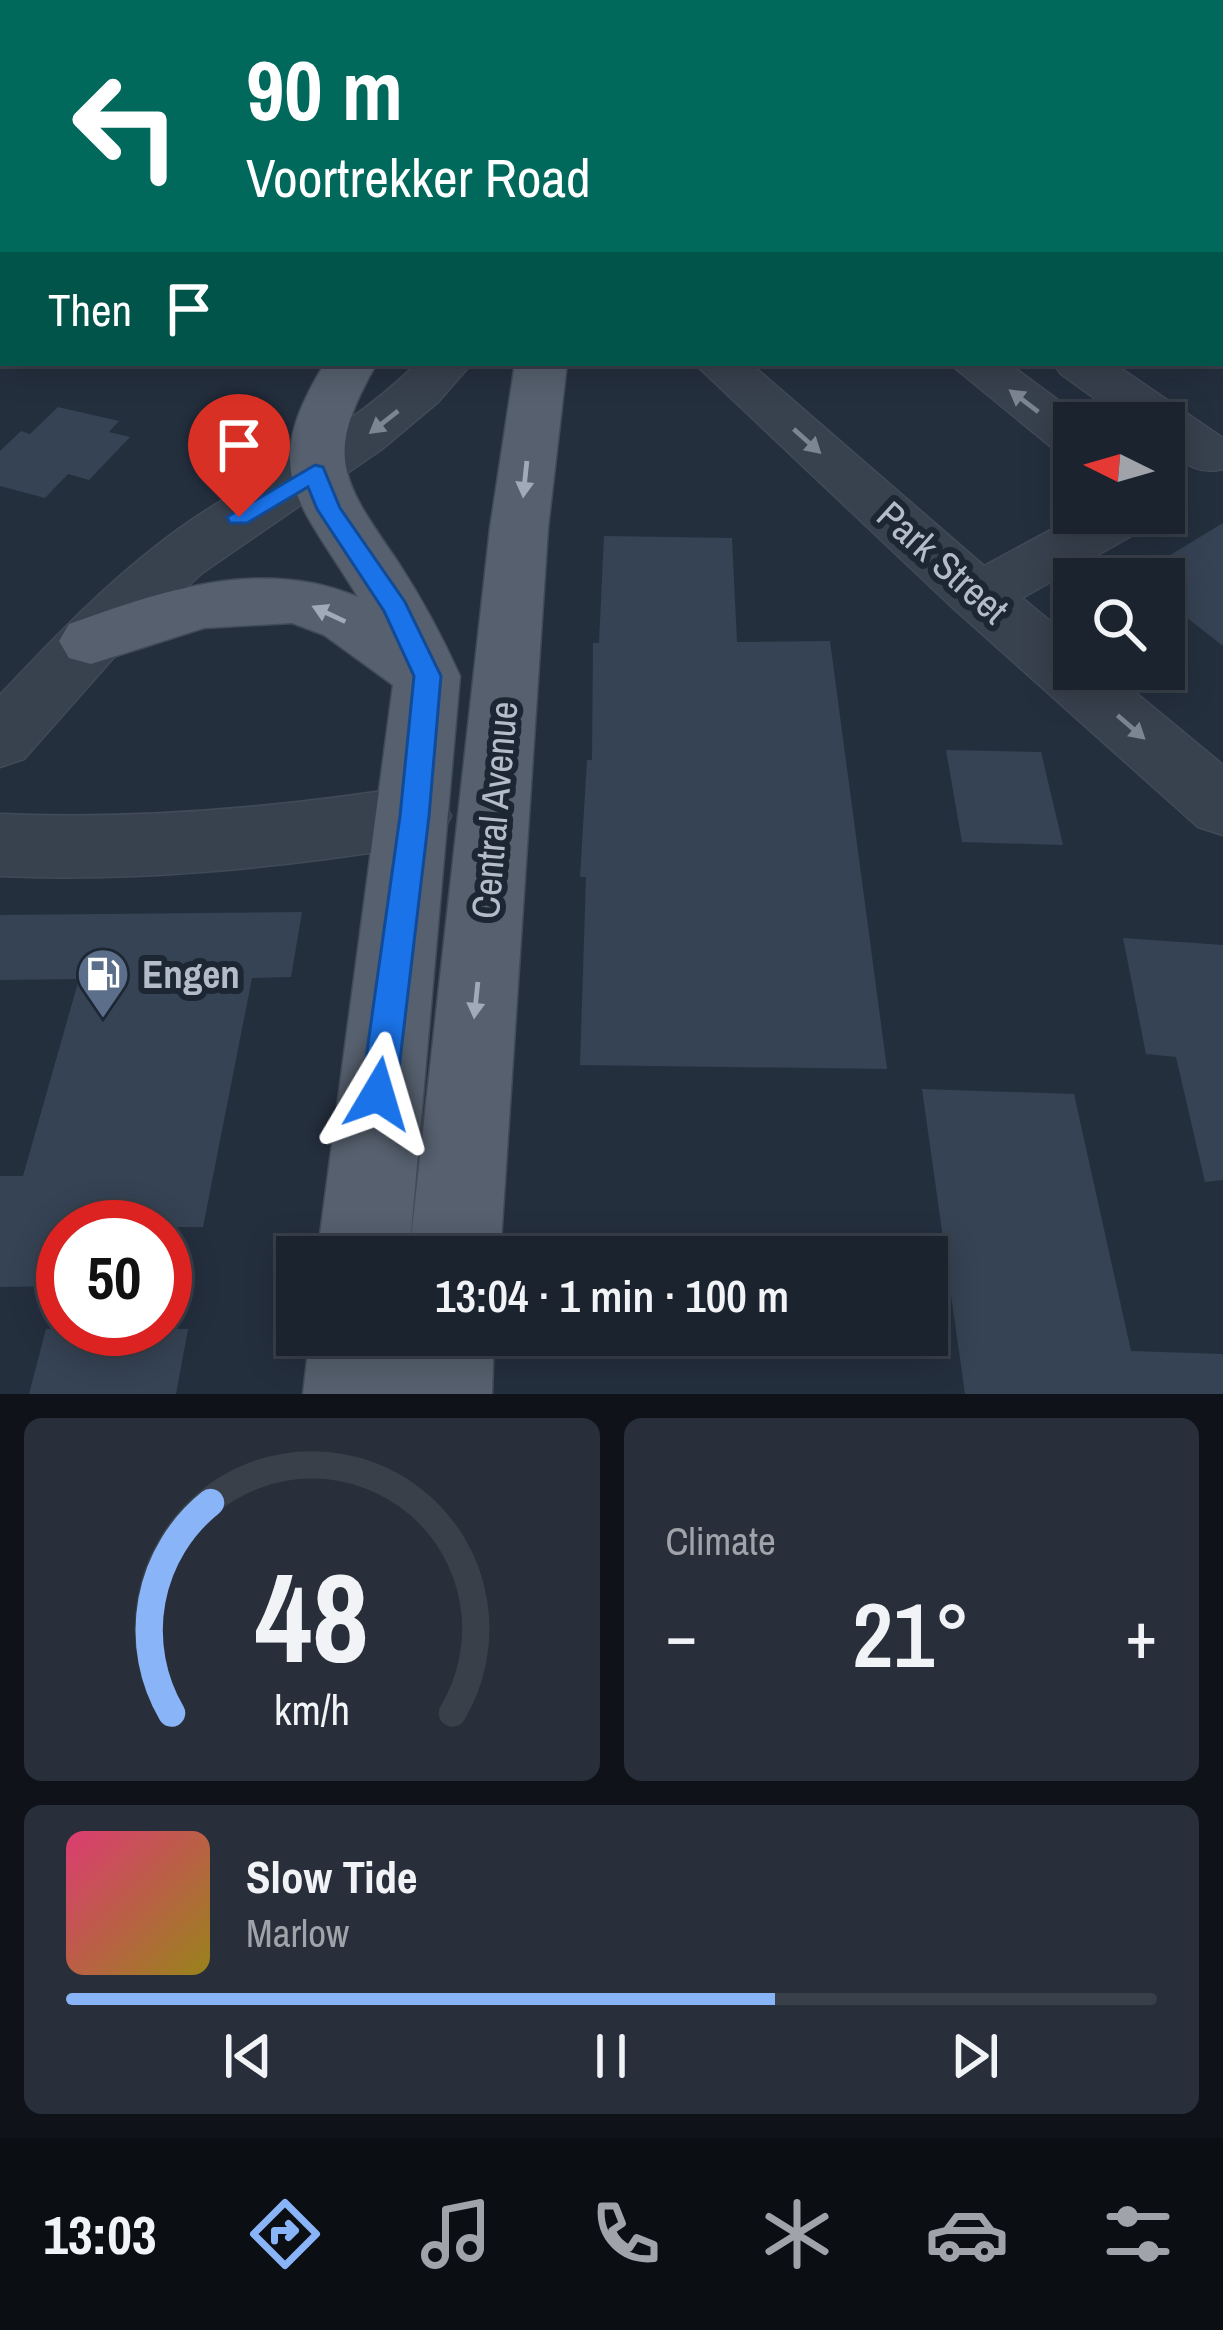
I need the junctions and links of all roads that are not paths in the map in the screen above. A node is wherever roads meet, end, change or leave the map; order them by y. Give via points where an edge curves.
1 (349, 366) edge
2 (443, 366) edge
3 (541, 366) edge
4 (723, 366) edge
5 (979, 366) edge
6 (1084, 366) edge
7 (1053, 422) edge
8 (1216, 451) edge
9 (1185, 472) edge
10 (315, 473) junction
11 (1091, 534) edge
12 (975, 593) junction
13 (91, 641) junction
14 (428, 676) junction
15 (0, 740) edge
16 (1223, 806) edge
17 (415, 816) junction
18 (0, 845) edge
19 (365, 1236) edge
20 (456, 1236) edge
21 (355, 1356) edge
22 (446, 1356) edge
23 (352, 1394) edge
24 (443, 1394) edge

1 - 10 main road via 318,426
2 -> 10 street
3 -> 20 main road, Central Avenue
4 -> 12 street, Park Street
7 -> 5 street
6 - 8 street
8 - 9 street
10 - 13 street via 161,572
10 - 14 main road via 328,509 396,608
11 - 12 street
12 -> 16 street, Park Street
14 -> 13 main road via 324,607 280,602 172,611
13 - 15 street
14 - 17 main road
17 - 18 street via 72,850
17 - 19 main road
21 - 23 main road
22 - 24 main road

